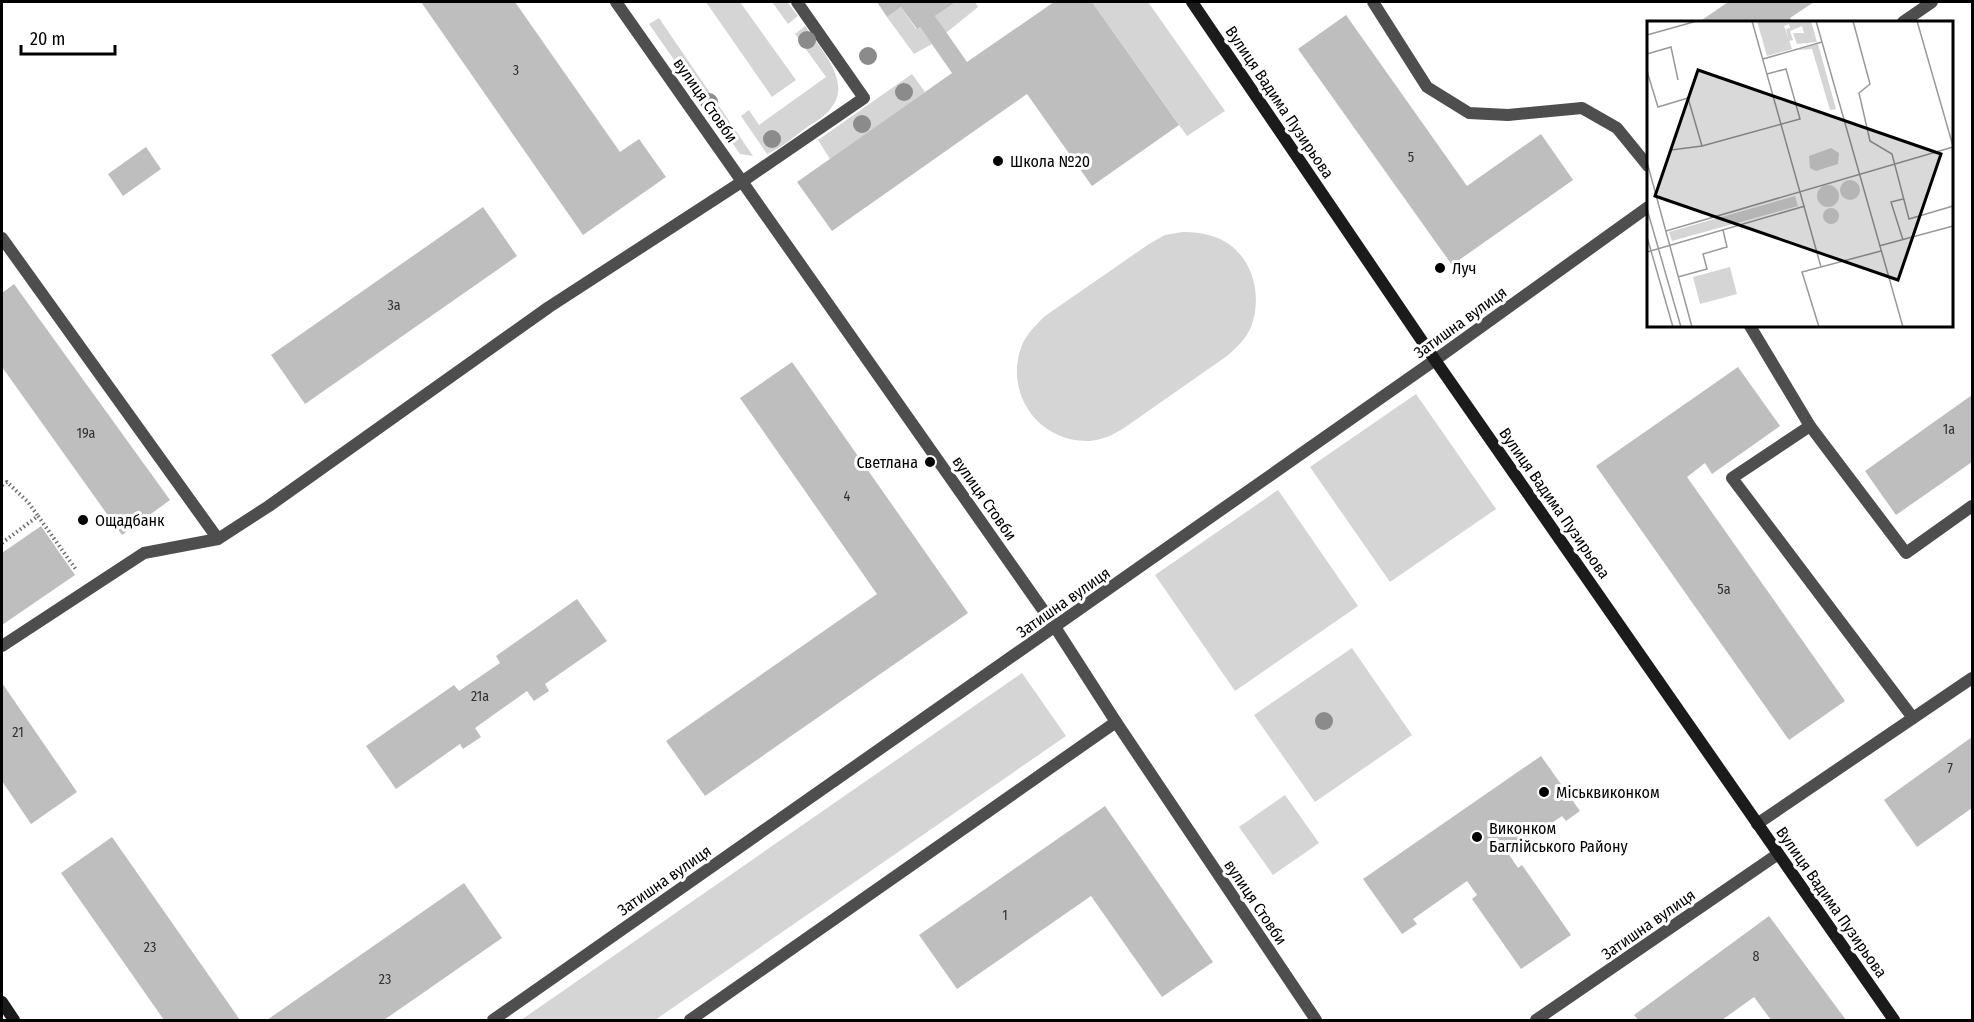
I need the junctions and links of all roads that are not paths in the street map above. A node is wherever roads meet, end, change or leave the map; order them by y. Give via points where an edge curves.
1 (616, 2) edge
2 (797, 2) edge
3 (1192, 2) edge
4 (1373, 2) edge
5 (1932, 2) edge
6 (1904, 21) edge
7 (1647, 165) edge
8 (743, 181) junction
9 (1647, 208) edge
10 (2, 238) edge
11 (1751, 327) edge
12 (1435, 360) junction
13 (1810, 426) junction
14 (1972, 506) edge
15 (218, 539) junction
16 (1055, 627) junction
17 (2, 646) edge
18 (1972, 678) edge
19 (1913, 718) junction
20 (1116, 723) junction
21 (1757, 825) junction
22 (1778, 854) junction
23 (2, 1002) edge
24 (14, 1020) edge
25 (493, 1020) edge
26 (690, 1020) edge
27 (1316, 1020) edge
28 (1536, 1020) edge
29 (1894, 1020) edge

1 - 8 street, вулиця Стовби
2 - 8 street via 864,98
3 - 12 street, Вулиця Вадима Пузирьова
4 - 7 street via 1427,87 1469,113 1508,116 1582,108 1617,128
5 - 6 street
8 - 15 street via 549,307
8 - 16 street, вулиця Стовби
9 - 12 street, Затишна вулиця
10 - 15 street
11 - 13 street
12 - 16 street, Затишна вулиця
12 - 21 street, Вулиця Вадима Пузирьова
13 - 14 street via 1906,553
13 - 19 street via 1732,478
15 - 17 street via 144,553
16 - 20 street, вулиця Стовби
16 - 25 street, Затишна вулиця
18 - 19 street
19 - 21 street
20 - 26 street
20 - 27 street, вулиця Стовби
21 - 22 street, Вулиця Вадима Пузирьова
22 - 28 street, Затишна вулиця
22 - 29 street, Вулиця Вадима Пузирьова
23 - 24 street

